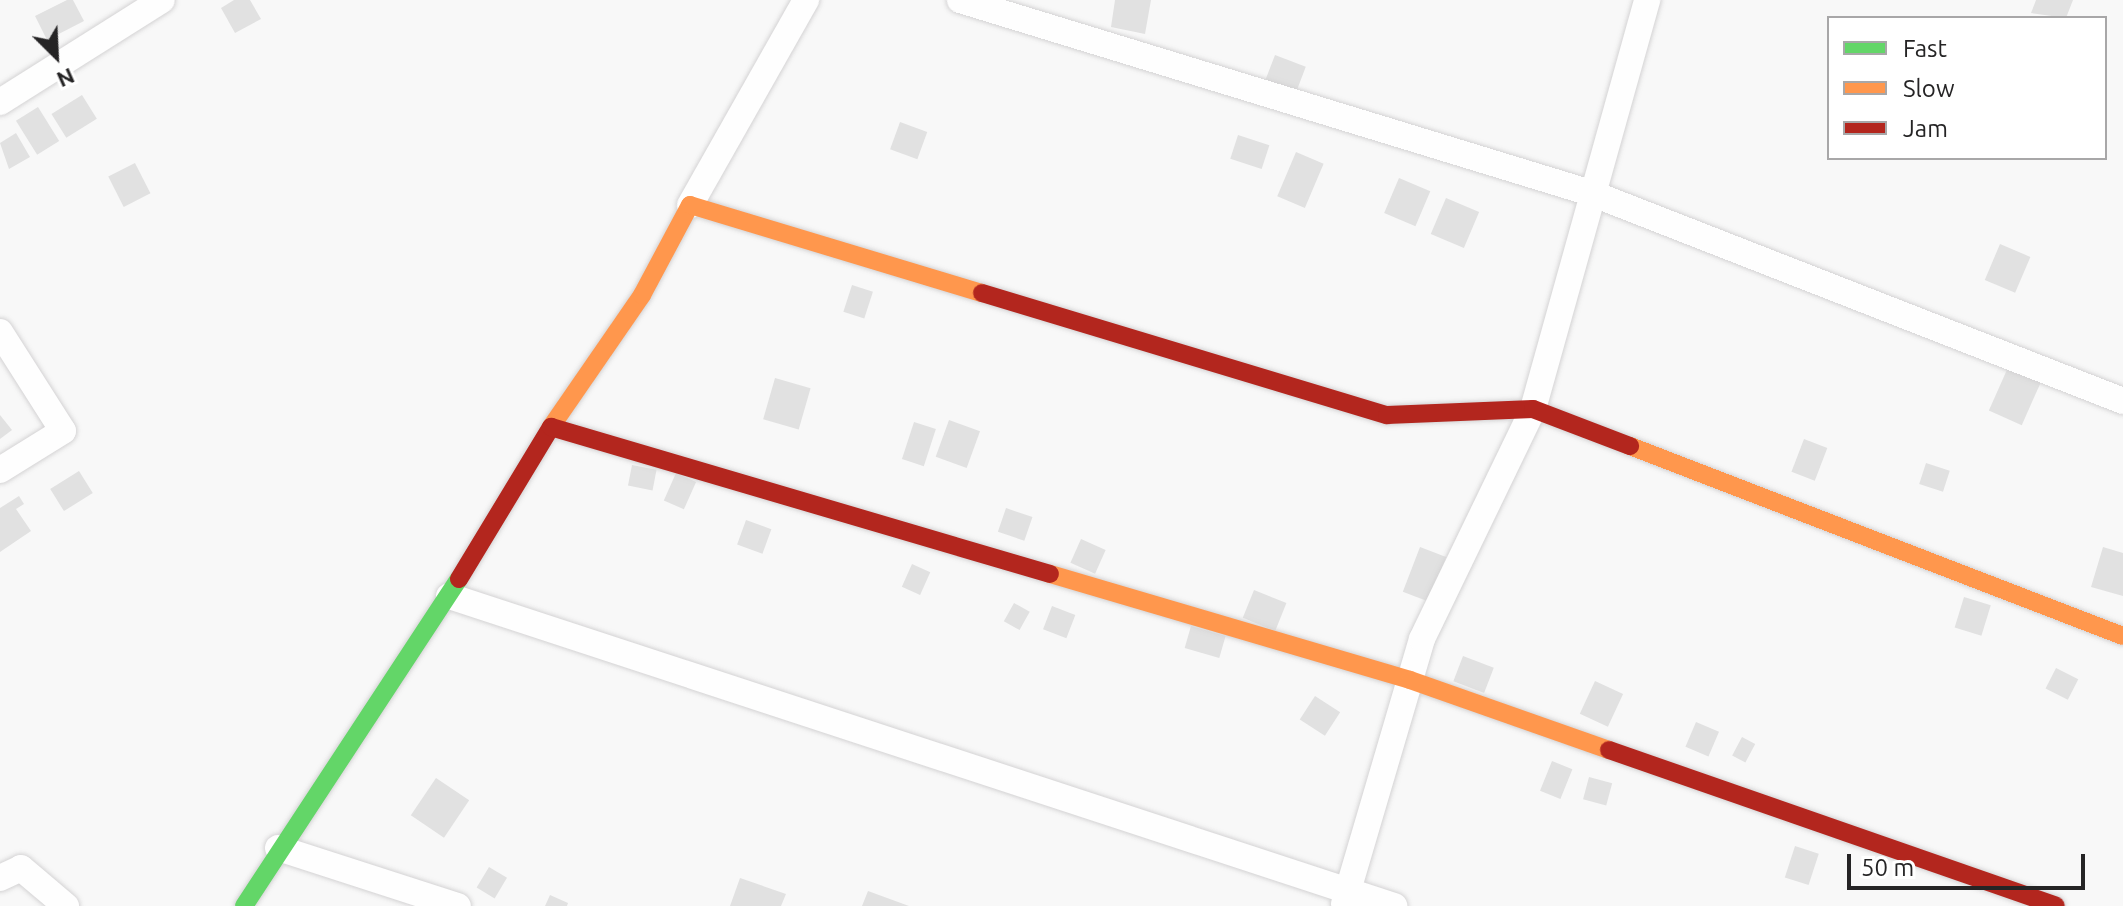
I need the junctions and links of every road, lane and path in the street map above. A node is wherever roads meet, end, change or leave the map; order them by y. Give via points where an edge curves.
1 (162, 0) edge
2 (806, 0) edge
3 (960, 0) edge
4 (1647, 0) edge
5 (0, 102) edge
6 (1591, 193) junction
7 (690, 205) junction
8 (0, 332) edge
9 (2123, 401) edge
10 (1533, 409) junction
11 (551, 427) junction
12 (0, 470) edge
13 (449, 596) junction
14 (2123, 636) edge
15 (1410, 680) junction
16 (278, 848) junction
17 (0, 878) edge
18 (1346, 898) edge
19 (66, 906) edge
20 (244, 906) edge
21 (458, 906) edge
22 (1394, 906) edge
23 (2056, 906) edge

1 - 5 street
2 - 7 street
3 - 6 street
4 - 6 street
6 - 9 street
6 - 10 street
7 - 10 street via 1387,415
7 - 11 street via 642,295
8 - 12 street via 63,431
10 - 14 street
10 - 15 street via 1422,639
11 - 13 street
11 - 15 street
13 - 16 street
13 - 18 street
15 - 18 street
15 - 23 street
16 - 20 street
16 - 21 street
17 - 19 street via 21,868
18 - 22 street

